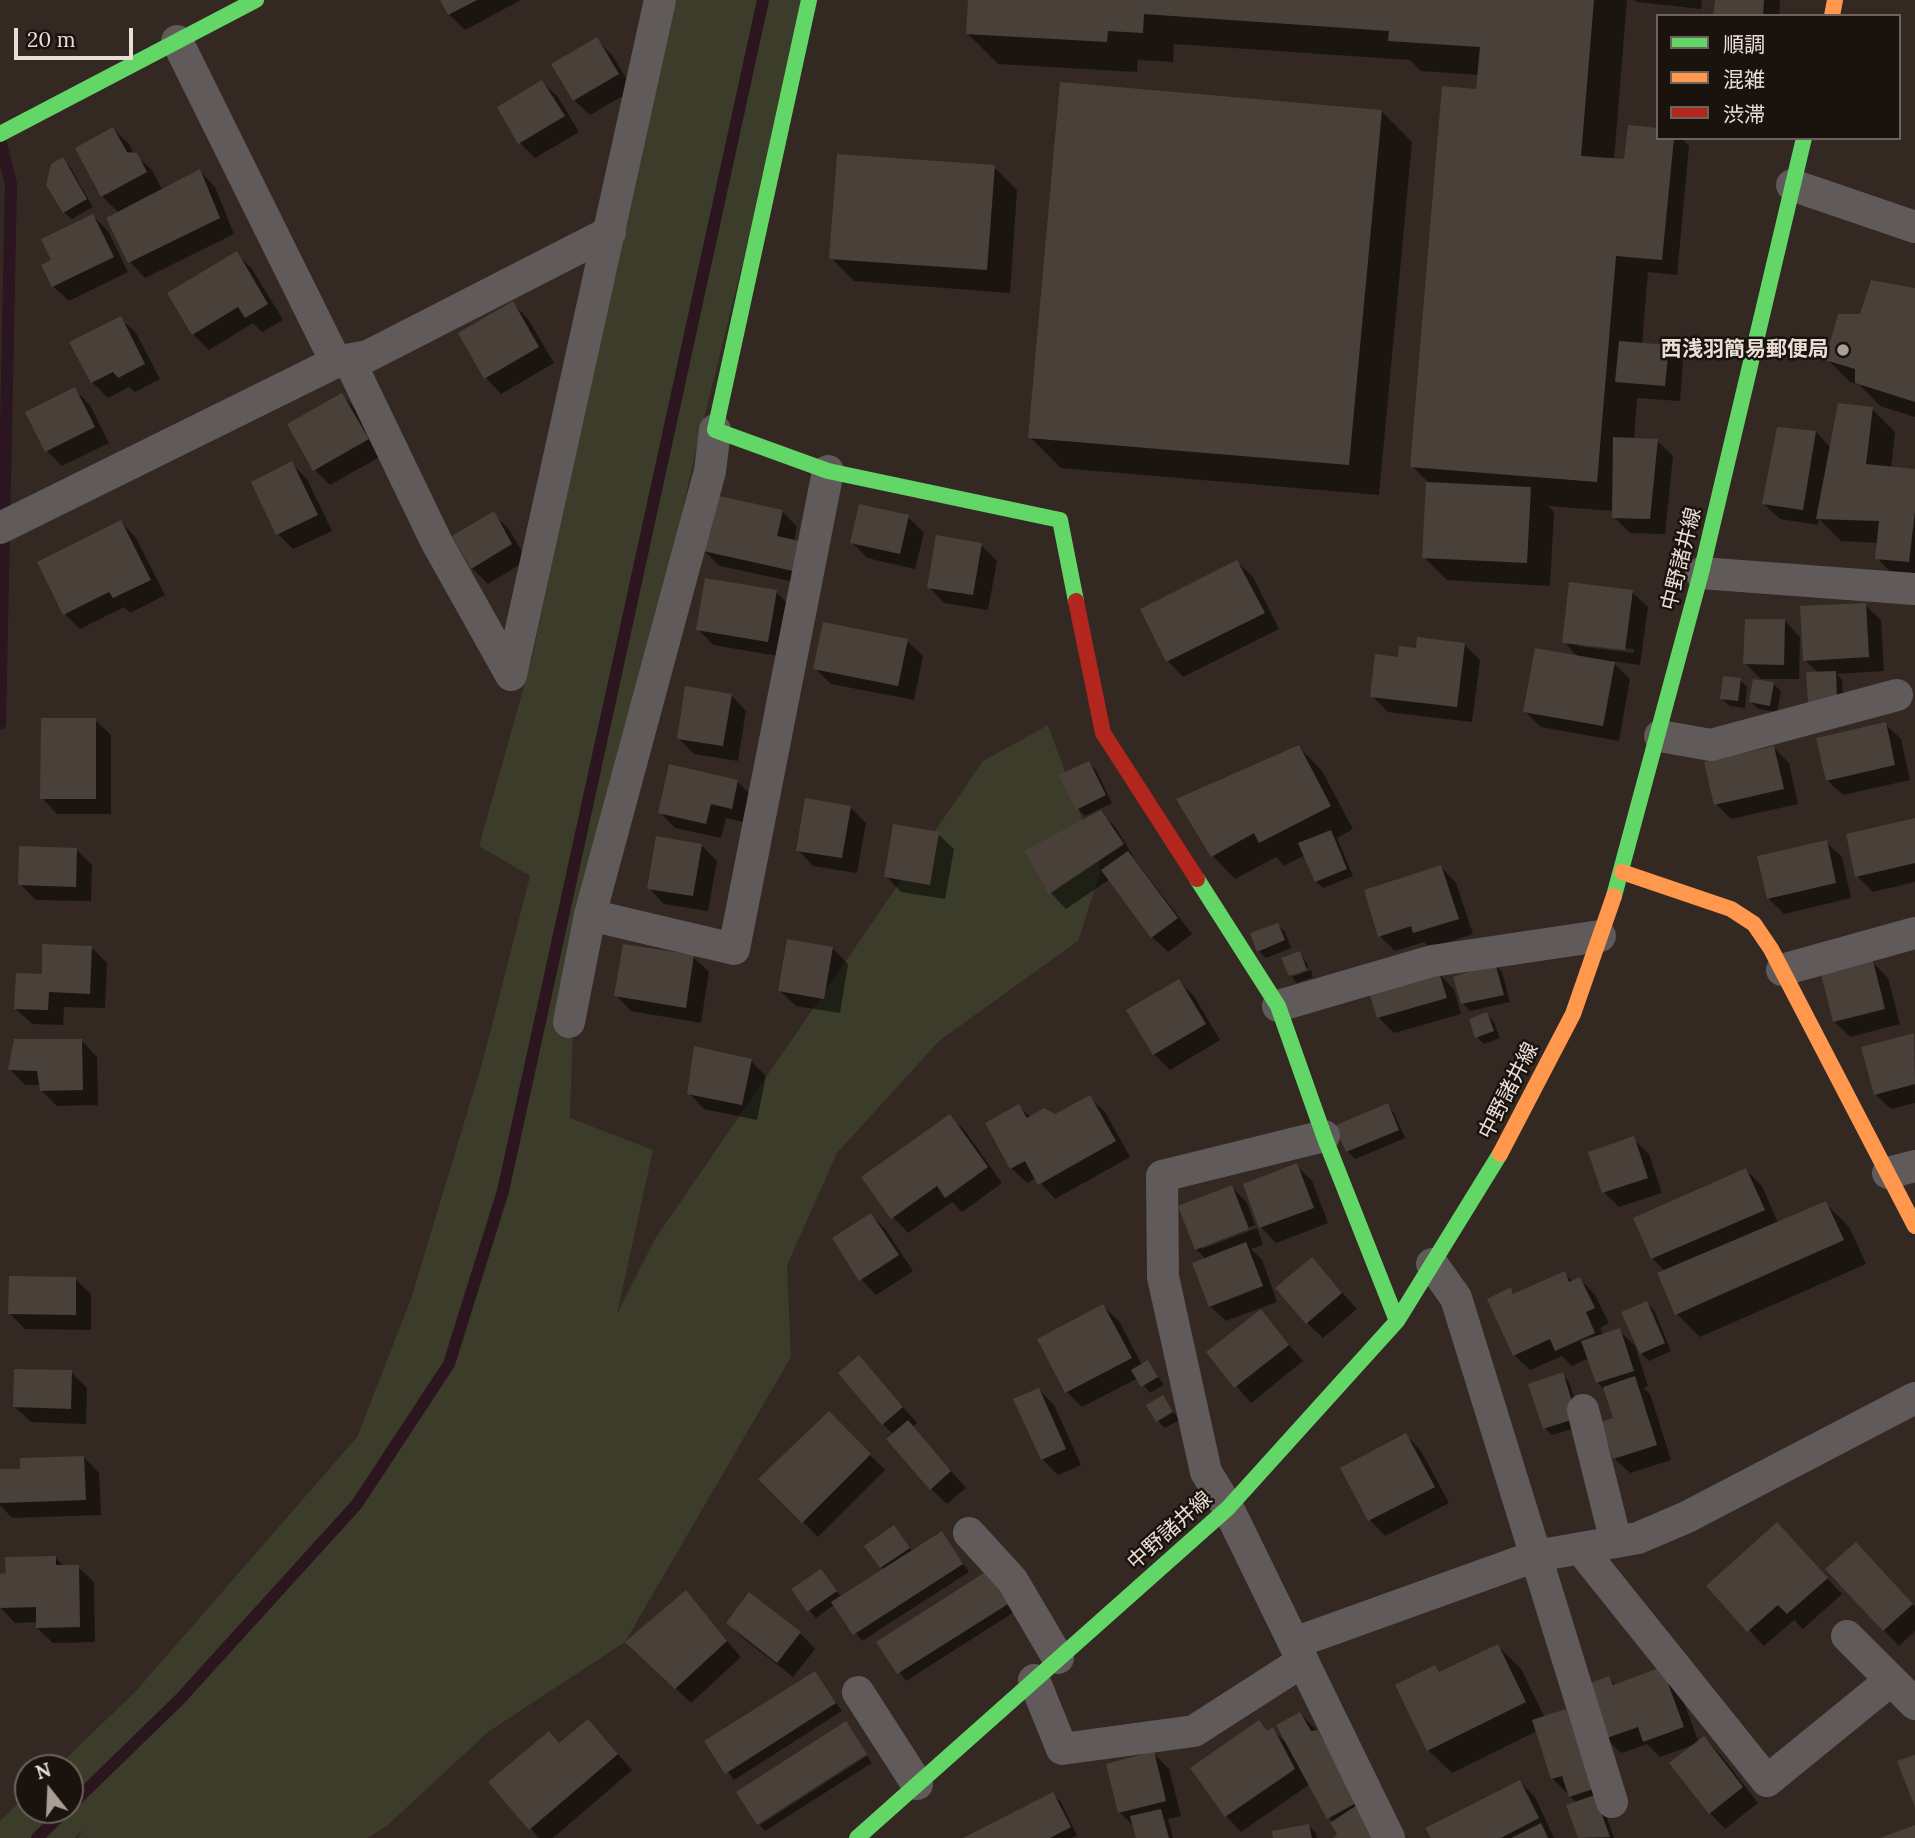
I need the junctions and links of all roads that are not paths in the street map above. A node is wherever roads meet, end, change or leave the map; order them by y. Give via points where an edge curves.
1 (256, 0) edge
2 (660, 0) edge
3 (809, 0) edge
4 (177, 41) junction
5 (0, 134) edge
6 (1804, 140) edge
7 (1793, 185) junction
8 (1915, 227) edge
9 (610, 232) junction
10 (342, 361) junction
11 (715, 430) junction
12 (828, 471) junction
13 (0, 528) edge
14 (1701, 573) junction
15 (1915, 589) edge
16 (1896, 695) dead end
17 (1660, 736) junction
18 (1622, 872) junction
19 (590, 915) junction
20 (1915, 933) edge
21 (1600, 936) junction
22 (1782, 970) junction
23 (1278, 1006) junction
24 (569, 1022) dead end
25 (1324, 1136) junction
26 (1901, 1170) edge
27 (1915, 1226) edge
28 (1432, 1264) junction
29 (1397, 1321) junction
30 (1915, 1398) edge
31 (1583, 1410) dead end
32 (1228, 1508) junction
33 (969, 1532) dead end
34 (1616, 1542) junction
35 (1580, 1548) junction
36 (1536, 1556) junction
37 (1847, 1636) dead end
38 (1298, 1652) junction
39 (1058, 1658) junction
40 (1034, 1680) junction
41 (1891, 1680) junction
42 (858, 1692) dead end
43 (1915, 1704) edge
44 (918, 1784) junction
45 (1612, 1802) dead end
46 (872, 1833) edge
47 (1389, 1838) edge

1 - 4 main road
2 - 9 street
3 - 11 main road
4 - 5 main road
4 - 10 street
6 - 7 main road, 中野諸井線
7 - 8 street
7 - 14 main road, 中野諸井線
9 - 10 street via 368,356
9 - 10 street via 511,675
10 - 13 street
11 - 12 main road
11 - 19 street via 710,471
12 - 19 street via 734,949
12 - 23 main road via 1059,520 1103,733
14 - 15 street
14 - 17 main road, 中野諸井線
16 - 17 street via 1712,745
17 - 18 main road, 中野諸井線
18 - 21 main road, 中野諸井線
18 - 22 main road via 1731,909 1754,923
19 - 24 street
20 - 22 street
21 - 23 street via 1432,961
21 - 28 main road, 中野諸井線 via 1573,1014 1499,1156
22 - 26 main road
23 - 25 main road
25 - 29 main road
25 - 32 street via 1162,1176 1163,1277 1206,1472
26 - 27 main road
28 - 29 main road, 中野諸井線
28 - 36 street via 1455,1298
29 - 32 main road, 中野諸井線
30 - 34 street via 1687,1517 1638,1538
31 - 34 street
32 - 38 street
32 - 39 main road, 中野諸井線
33 - 39 street via 1012,1580
34 - 35 street
35 - 36 street
35 - 41 street via 1768,1781
36 - 38 street
36 - 45 street
37 - 41 street
38 - 40 street via 1194,1731 1062,1749
38 - 47 street
39 - 40 main road, 中野諸井線
40 - 44 main road, 中野諸井線
41 - 43 street
42 - 44 street
44 - 46 main road, 中野諸井線

